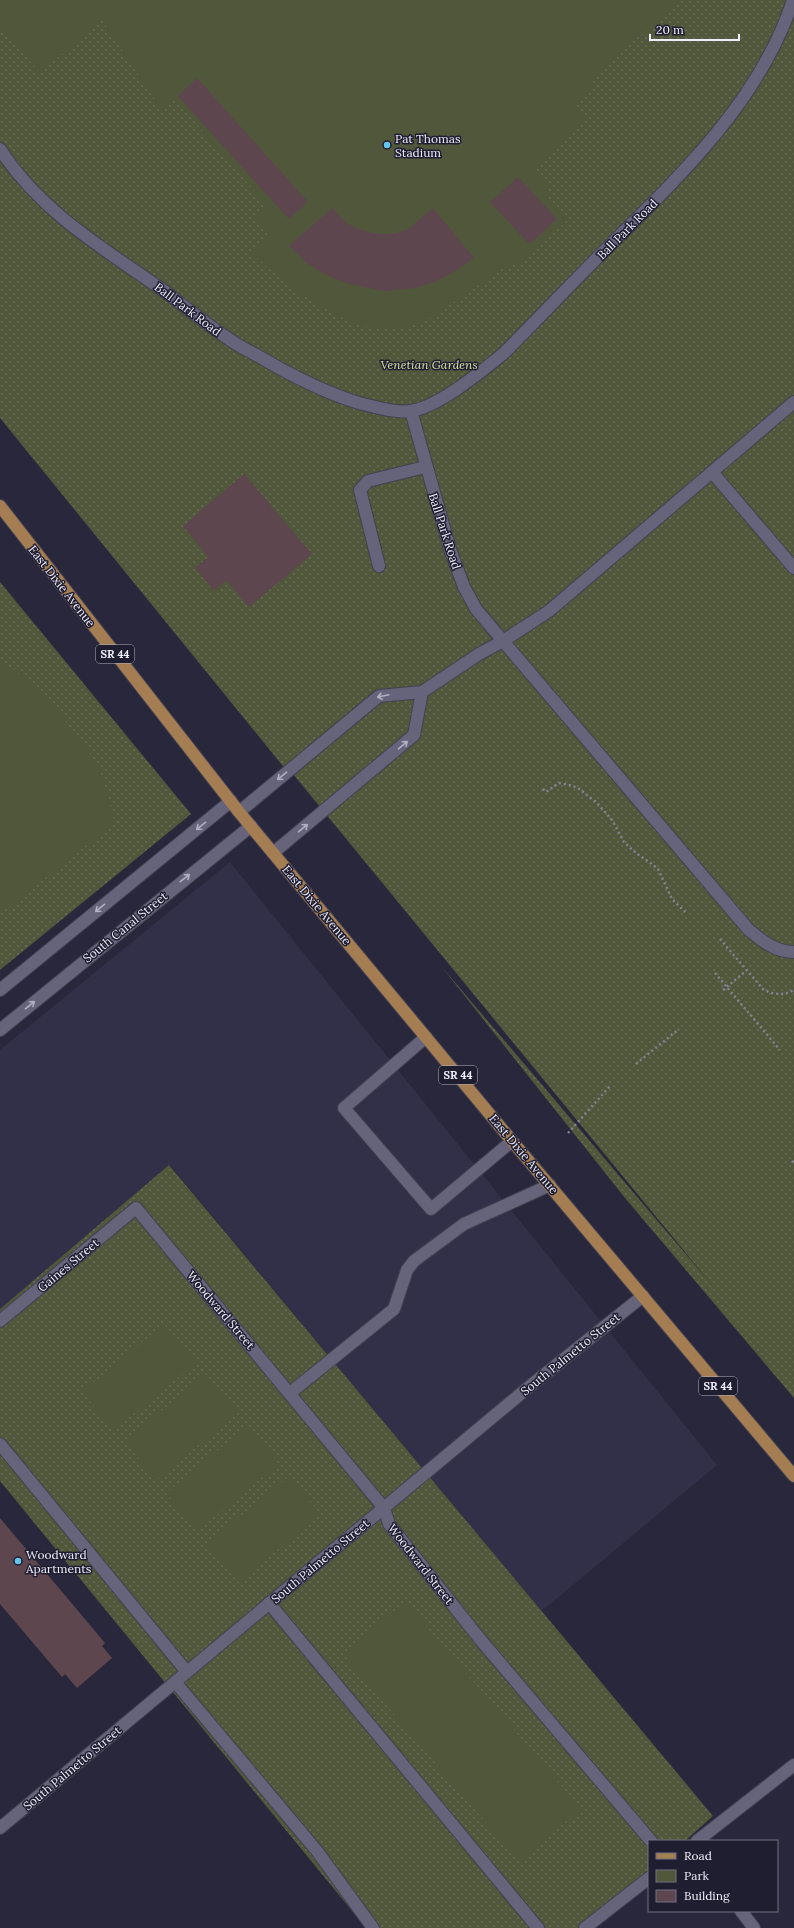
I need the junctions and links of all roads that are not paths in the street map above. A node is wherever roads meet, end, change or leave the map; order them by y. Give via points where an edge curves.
1 (793, 0) edge
2 (0, 149) edge
3 (794, 402) edge
4 (410, 411) junction
5 (426, 467) junction
6 (712, 472) junction
7 (0, 506) edge
8 (379, 566) dead end
9 (794, 568) edge
10 (504, 641) junction
11 (422, 692) junction
12 (231, 801) junction
13 (239, 812) junction
14 (251, 826) junction
15 (274, 853) junction
16 (794, 952) edge
17 (0, 990) edge
18 (0, 1030) edge
19 (426, 1037) junction
20 (512, 1141) junction
21 (550, 1185) junction
22 (136, 1208) joint
23 (643, 1296) junction
24 (0, 1321) edge
25 (290, 1393) junction
26 (0, 1444) edge
27 (794, 1476) edge
28 (384, 1508) junction
29 (269, 1603) junction
30 (187, 1672) junction
31 (175, 1682) junction
32 (794, 1765) edge
33 (0, 1828) edge
34 (650, 1840) edge
35 (698, 1840) edge
36 (648, 1879) edge
37 (742, 1912) edge
38 (373, 1928) edge
39 (538, 1928) edge
40 (585, 1928) edge
41 (754, 1928) edge

1 - 4 street, Ball Park Road via 787,19 767,60 742,100 678,178 503,354 434,403
2 - 4 street, Ball Park Road via 11,167 49,208 227,338 302,382 342,398 384,410
3 - 6 street
4 - 5 street, Ball Park Road
5 - 8 street via 368,481 360,490
5 - 10 street, Ball Park Road via 450,550 464,587 476,609
6 - 9 street
6 - 10 street via 549,611
7 - 12 main road, East Dixie Avenue / SR 44
10 - 11 street via 479,654
10 - 16 street, Ball Park Road via 748,929 775,948
11 -> 13 street via 379,696
15 -> 11 street via 414,735
12 - 13 main road, East Dixie Avenue / SR 44
12 -> 17 street
13 - 14 main road, East Dixie Avenue / SR 44
14 - 15 main road, East Dixie Avenue / SR 44
18 -> 14 street, South Canal Street
15 - 19 main road, East Dixie Avenue / SR 44
19 - 20 main road, East Dixie Avenue / SR 44
19 - 20 street via 344,1108 431,1209
20 - 21 main road, East Dixie Avenue / SR 44
21 - 23 main road, East Dixie Avenue / SR 44
21 - 25 street via 464,1224 414,1261 407,1270 394,1309
22 - 24 street, Gaines Street
22 - 25 street, Woodward Street
23 - 27 main road, SR 44
23 - 28 street, South Palmetto Street
25 - 28 street, Woodward Street
26 - 30 street
28 - 29 street, South Palmetto Street
28 - 34 street, Woodward Street via 389,1524 479,1638
29 - 30 street, South Palmetto Street
29 - 39 street
30 - 31 street, South Palmetto Street
31 - 33 street, South Palmetto Street
31 - 38 street via 317,1851
32 - 35 street
36 - 40 street
37 - 41 street

